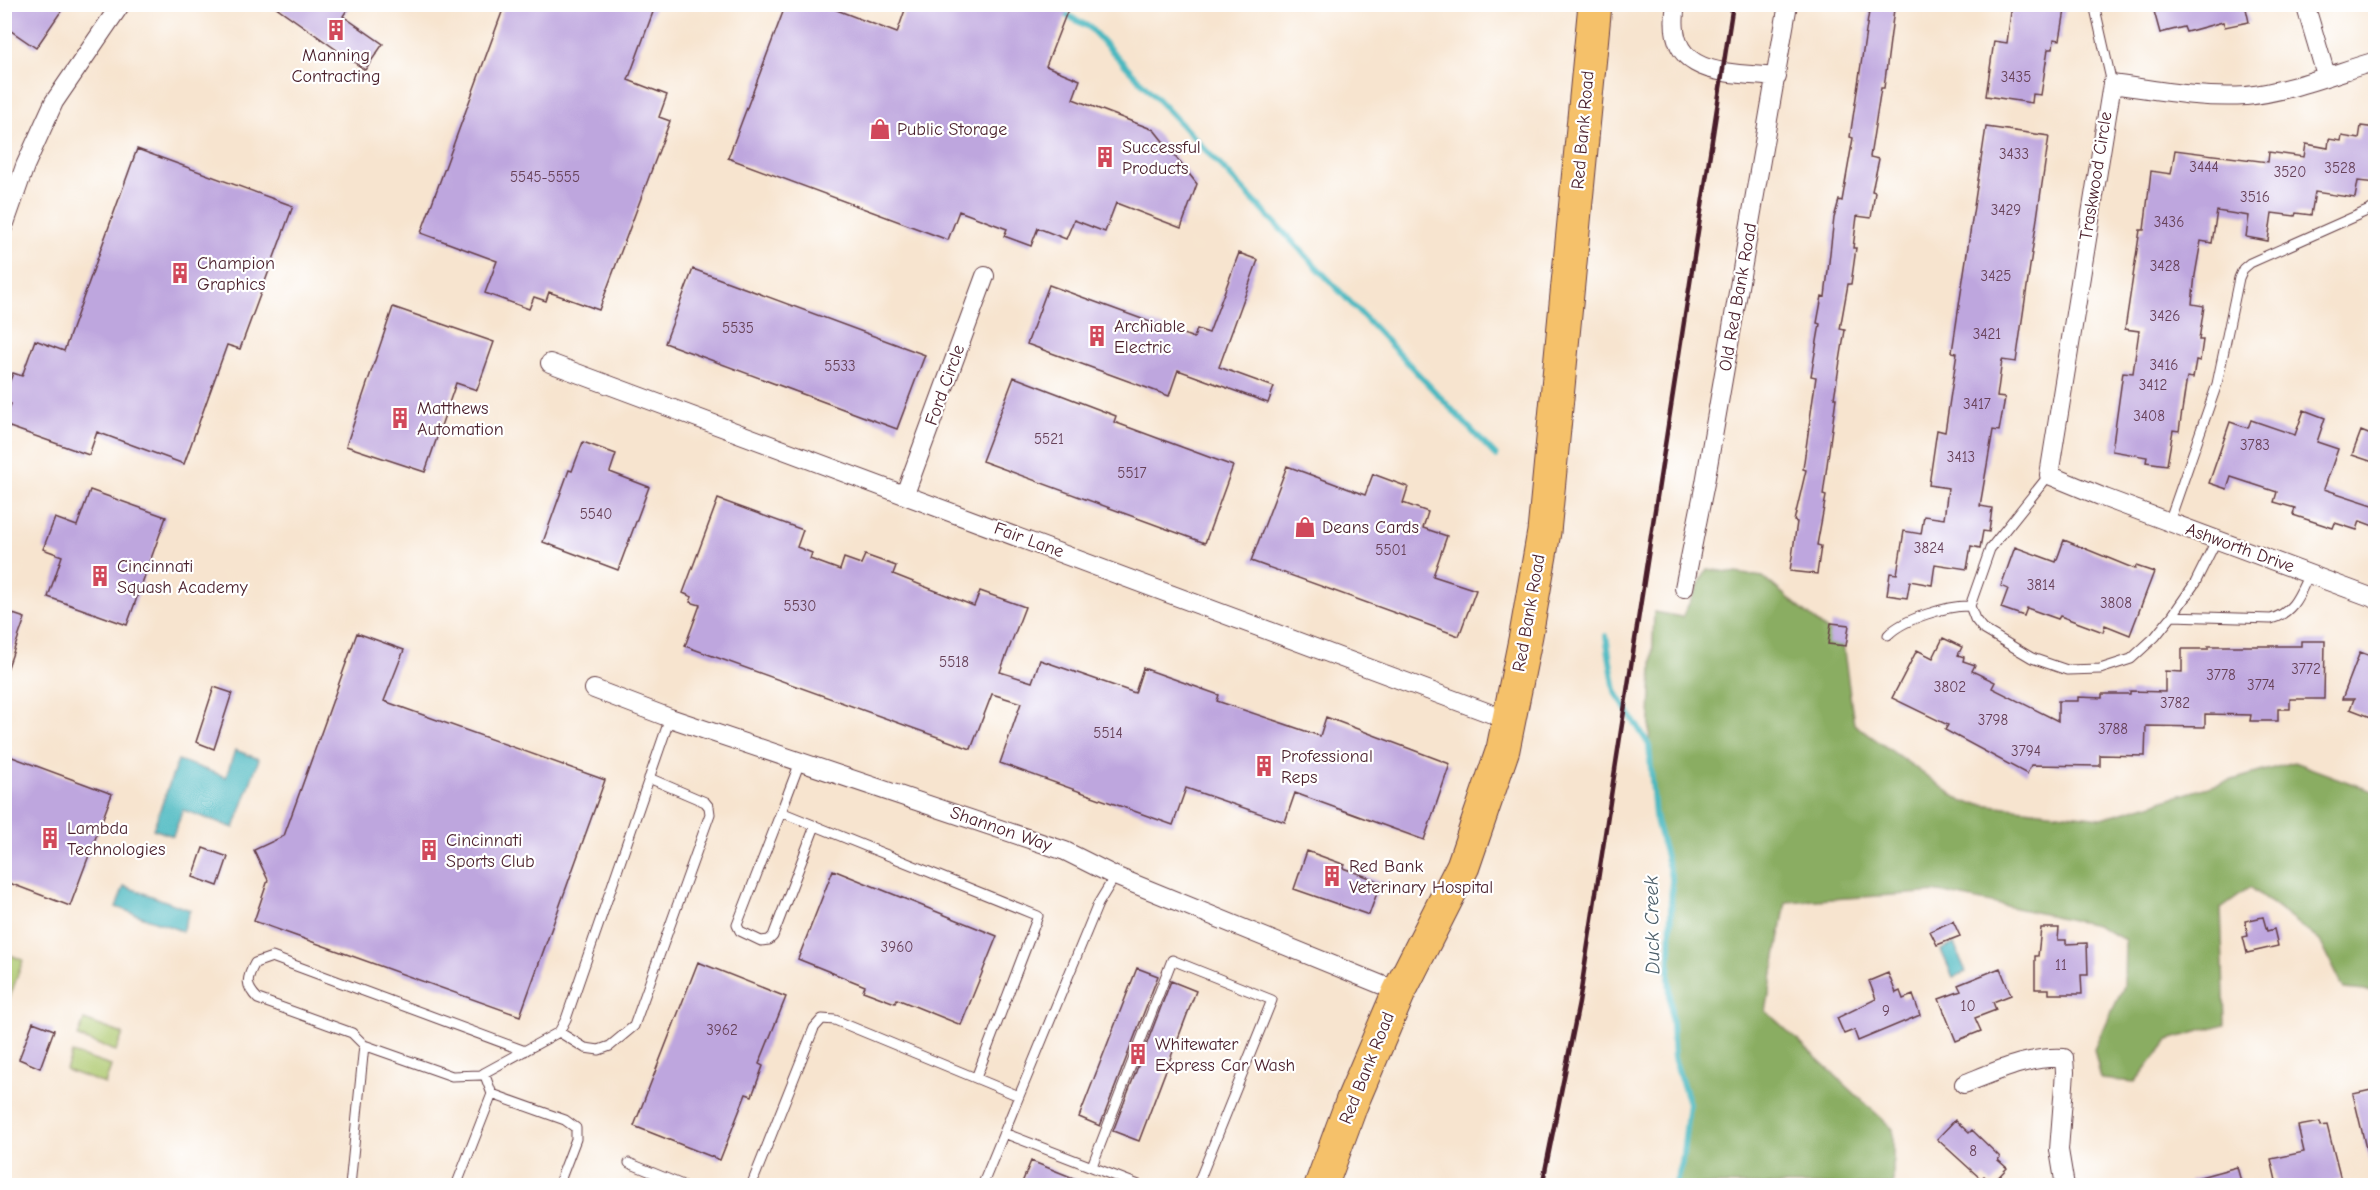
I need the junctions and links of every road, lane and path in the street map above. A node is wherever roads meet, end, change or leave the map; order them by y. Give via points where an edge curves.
1 (121, 4) edge
2 (1595, 4) edge
3 (1676, 4) edge
4 (1788, 4) edge
5 (2094, 4) edge
6 (2305, 4) edge
7 (2376, 61) edge
8 (2326, 75) junction
9 (1777, 77) junction
10 (2112, 84) junction
11 (2376, 207) edge
12 (4, 226) edge
13 (985, 276) dead end
14 (550, 363) dead end
15 (2049, 475) junction
16 (904, 494) junction
17 (2169, 522) junction
18 (2217, 539) junction
19 (2309, 574) junction
20 (1684, 588) dead end
21 (2376, 599) edge
22 (1970, 606) junction
23 (2172, 616) junction
24 (1888, 635) dead end
25 (594, 689) dead end
26 (670, 718) junction
27 (1508, 720) junction
28 (800, 762) junction
29 (649, 778) junction
30 (781, 812) junction
31 (815, 826) junction
32 (1115, 876) junction
33 (1398, 992) junction
34 (559, 1032) junction
35 (364, 1045) junction
36 (525, 1051) junction
37 (484, 1073) junction
38 (976, 1078) junction
39 (1964, 1083) dead end
40 (492, 1094) junction
41 (1018, 1096) junction
42 (1004, 1132) junction
43 (629, 1162) dead end
44 (1092, 1166) junction
45 (350, 1185) edge
46 (456, 1185) edge
47 (558, 1185) edge
48 (685, 1185) edge
49 (751, 1185) edge
50 (982, 1185) edge
51 (1142, 1185) edge
52 (1197, 1185) edge
53 (1321, 1185) edge
54 (2065, 1185) edge

1 - 12 street via 54,102
2 - 27 highway, Red Bank Road via 1544,532
3 - 9 street via 1673,21 1678,46 1694,64 1723,72
4 - 9 street, Old Red Bank Road
5 - 10 lane
6 - 8 street
7 - 8 street
8 - 10 street via 2275,90 2220,97
9 - 20 street, Old Red Bank Road
10 - 15 street, Traskwood Circle
11 - 17 lane via 2243,269 2217,384
13 - 16 street, Ford Circle
14 - 16 street, Fair Lane
15 - 17 street, Ashworth Drive
15 - 22 lane via 1990,549
16 - 27 street, Fair Lane
17 - 18 street, Ashworth Drive
18 - 19 street, Ashworth Drive
18 - 23 lane via 2195,583
19 - 21 street, Ashworth Drive
19 - 23 lane via 2293,606 2281,616
22 - 23 lane via 1983,629 2026,656 2067,670 2100,669 2131,659
22 - 24 lane via 1942,609 1896,626
25 - 26 street, Shannon Way
26 - 28 street, Shannon Way
26 - 29 lane
27 - 33 highway, Red Bank Road via 1502,751 1463,866
28 - 30 lane
28 - 32 street, Shannon Way via 1065,851
29 - 34 lane
29 - 34 lane via 709,807 696,858 633,1026 610,1046 599,1050 585,1048
30 - 31 lane
30 - 31 lane via 737,925 740,932 761,940 773,936
31 - 38 lane via 1038,915
32 - 33 street, Shannon Way
32 - 41 lane via 1098,904
33 - 53 highway, Red Bank Road
34 - 36 lane
35 - 36 lane via 352,1033 258,999 250,991 248,977 255,963 272,957
35 - 37 lane via 452,1076
35 - 45 lane
36 - 37 lane
37 - 40 lane
38 - 41 lane
38 - 49 lane via 836,1020 822,1019 814,1028
39 - 54 street via 2020,1063 2064,1058 2059,1150
40 - 46 lane
40 - 47 lane via 565,1120 576,1128 576,1138
41 - 42 lane
42 - 44 lane
42 - 50 lane
43 - 48 lane
44 - 51 lane
44 - 52 lane via 1172,960 1272,1000

